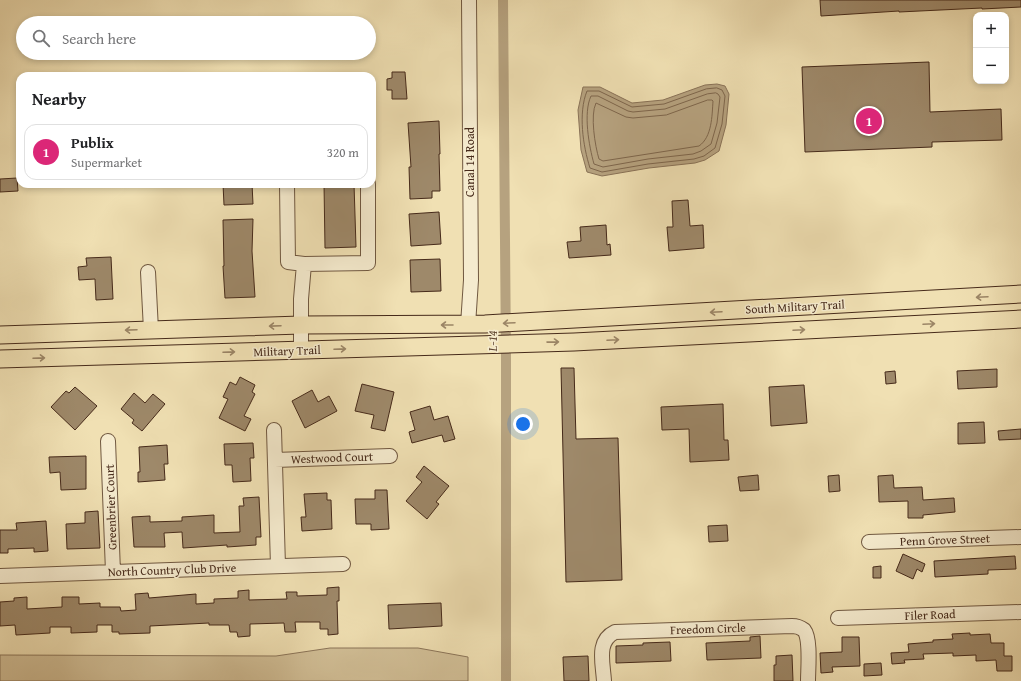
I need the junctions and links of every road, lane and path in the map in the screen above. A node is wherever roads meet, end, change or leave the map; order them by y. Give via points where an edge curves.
1 (469, 0) edge
2 (287, 188) edge
3 (368, 188) edge
4 (304, 264) junction
5 (148, 272) dead end
6 (1021, 294) edge
7 (904, 301) junction
8 (755, 310) junction
9 (1021, 319) edge
10 (570, 320) joint
11 (301, 325) junction
12 (468, 325) junction
13 (151, 330) junction
14 (777, 331) junction
15 (732, 334) junction
16 (0, 335) edge
17 (574, 342) joint
18 (301, 350) junction
19 (0, 359) edge
20 (274, 430) dead end
21 (108, 441) dead end
22 (390, 456) dead end
23 (275, 460) junction
24 (1021, 537) edge
25 (869, 542) dead end
26 (343, 564) dead end
27 (278, 566) junction
28 (113, 572) junction
29 (0, 576) edge
30 (1021, 612) edge
31 (838, 618) dead end
32 (604, 681) edge
33 (808, 681) edge

1 - 12 street, Canal 14 Road via 471,280
2 - 4 street via 288,262
3 - 4 street via 368,263
4 - 11 street
5 - 13 street
6 -> 7 main road, South Military Trail
7 - 8 main road, South Military Trail
7 - 14 main road via 854,314 789,317 780,323
8 -> 10 main road, South Military Trail
8 - 15 main road
14 -> 9 main road, South Military Trail
10 -> 12 main road, Military Trail
12 -> 11 main road, Military Trail
11 -> 13 main road, Military Trail
11 - 18 street
13 -> 16 main road, Military Trail
14 - 15 main road, South Military Trail
17 -> 15 main road, South Military Trail
18 -> 17 main road, Military Trail
19 -> 18 main road, Military Trail
20 - 23 street, Westwood Court
21 - 28 street, Greenbrier Court
22 - 23 street, Westwood Court
23 - 27 street, Westwood Court
24 - 25 street, Penn Grove Street
26 - 27 street, North Country Club Drive
27 - 28 street, North Country Club Drive
28 - 29 street, North Country Club Drive
30 - 31 street, Filer Road
32 - 33 street, Freedom Circle via 602,648 608,635 615,632 792,626 804,631 808,639

